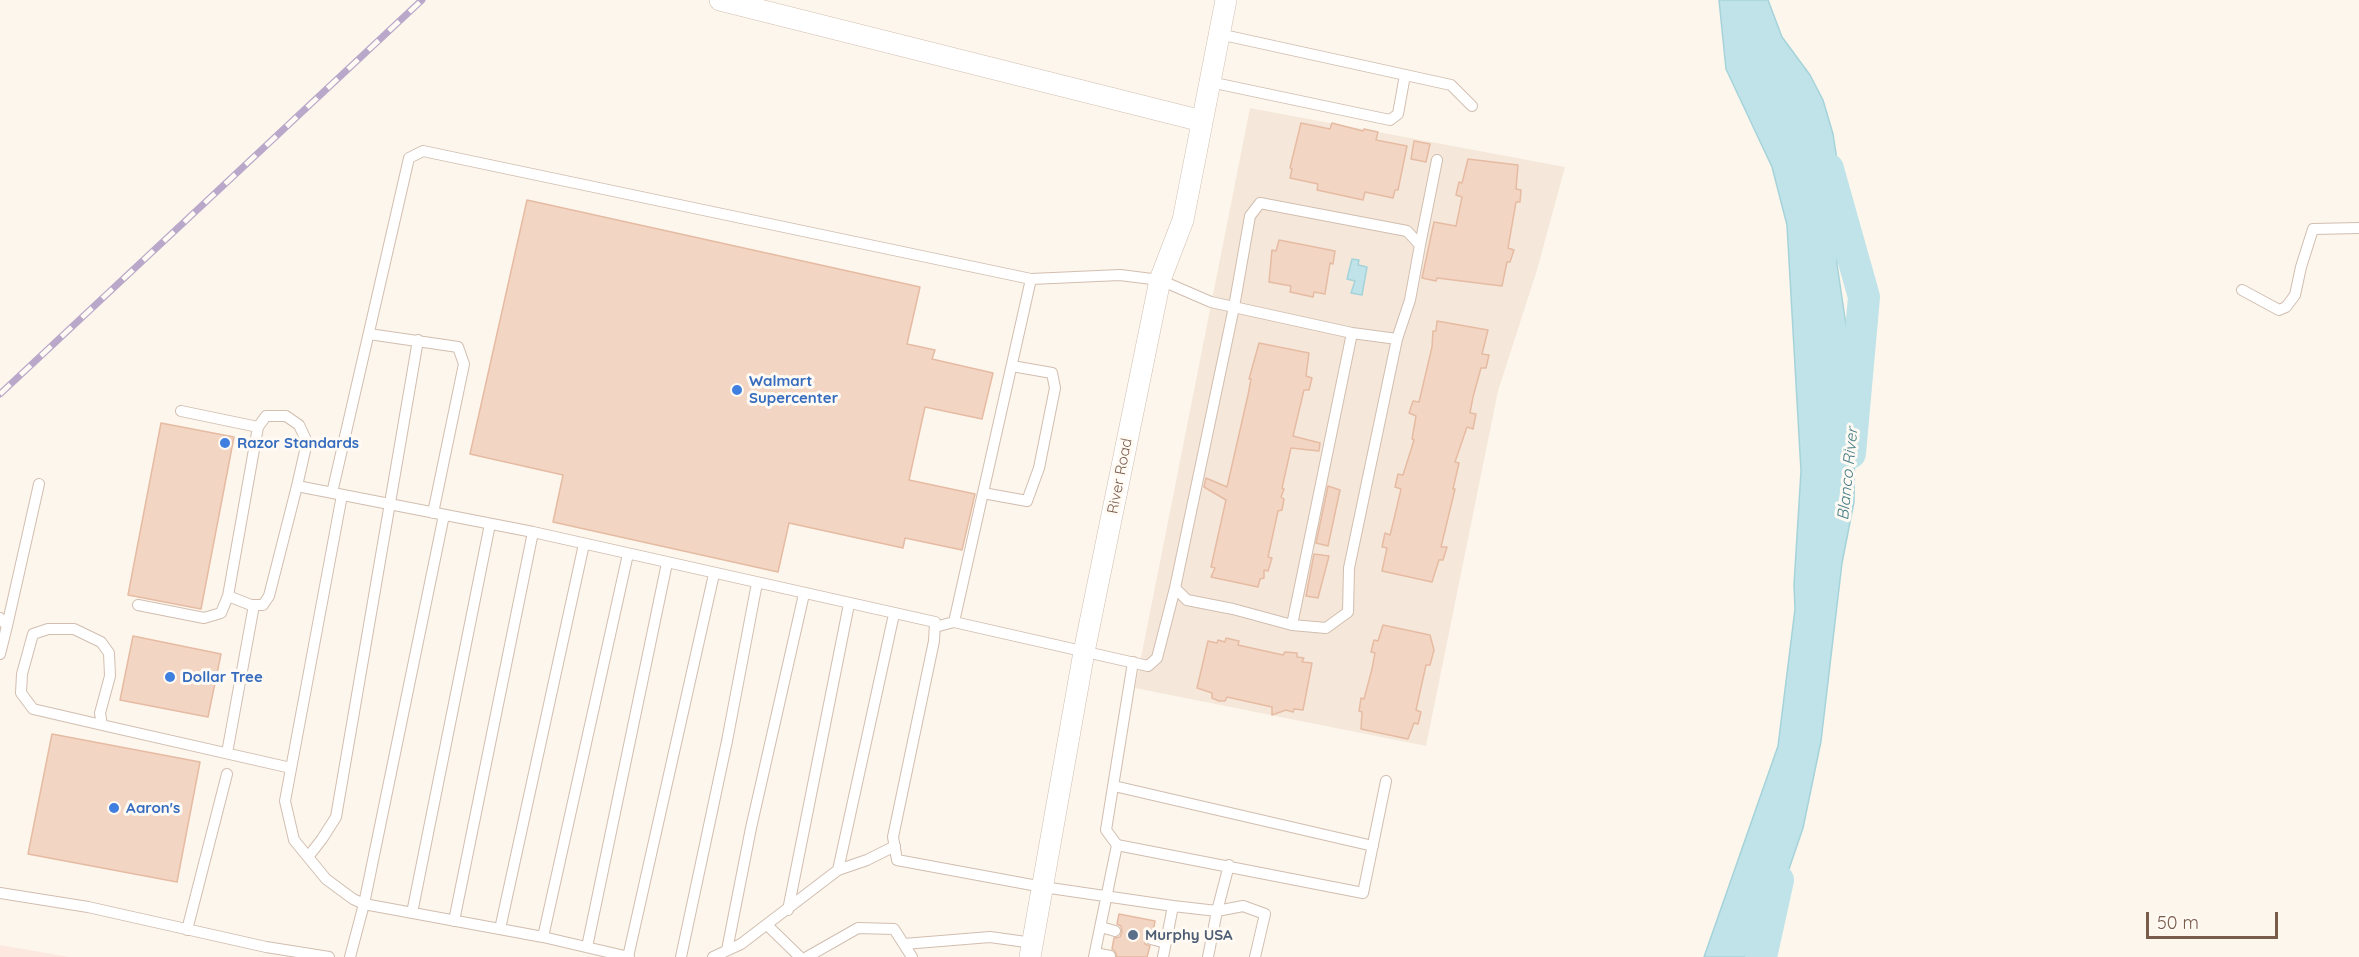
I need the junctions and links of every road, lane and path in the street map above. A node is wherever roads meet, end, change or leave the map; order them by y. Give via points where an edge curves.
1 (720, 0) edge
2 (1226, 0) edge
3 (1219, 34) junction
4 (1405, 75) junction
5 (1210, 82) junction
6 (1472, 106) dead end
7 (1202, 121) junction
8 (1437, 160) dead end
9 (2359, 228) edge
10 (1420, 245) junction
11 (1031, 279) junction
12 (1160, 280) junction
13 (2242, 290) dead end
14 (1234, 307) junction
15 (1352, 333) junction
16 (369, 334) junction
17 (1397, 339) junction
18 (418, 340) junction
19 (1012, 366) junction
20 (181, 411) dead end
21 (258, 427) junction
22 (39, 484) dead end
23 (297, 486) junction
24 (983, 493) junction
25 (337, 494) junction
26 (389, 504) junction
27 (439, 514) junction
28 (490, 524) junction
29 (533, 532) junction
30 (584, 544) junction
31 (628, 554) junction
32 (668, 563) junction
33 (714, 574) junction
34 (757, 583) junction
35 (1174, 588) junction
36 (804, 594) junction
37 (228, 596) junction
38 (849, 604) junction
39 (138, 605) dead end
40 (254, 605) junction
41 (894, 614) junction
42 (3, 622) edge
43 (954, 622) junction
44 (1292, 625) junction
45 (935, 627) junction
46 (1084, 652) junction
47 (0, 654) edge
48 (1133, 662) junction
49 (102, 725) junction
50 (227, 753) junction
51 (291, 768) junction
52 (227, 774) dead end
53 (1386, 781) dead end
54 (1114, 786) junction
55 (1117, 845) junction
56 (895, 846) junction
57 (1373, 846) junction
58 (308, 856) junction
59 (1229, 865) junction
60 (838, 870) junction
61 (1043, 887) junction
62 (0, 893) edge
63 (1108, 895) junction
64 (364, 904) junction
65 (1173, 906) junction
66 (788, 910) junction
67 (1216, 911) junction
68 (412, 913) junction
69 (454, 921) junction
70 (767, 925) junction
71 (1101, 927) junction
72 (500, 929) junction
73 (187, 930) junction
74 (1115, 931) dead end
75 (543, 937) junction
76 (1151, 939) dead end
77 (1166, 943) junction
78 (904, 944) junction
79 (587, 947) junction
80 (727, 950) junction
81 (1031, 950) edge
82 (1095, 955) edge
83 (1110, 956) edge
84 (329, 957) edge
85 (350, 957) edge
86 (628, 957) edge
87 (681, 957) edge
88 (713, 957) edge
89 (800, 957) edge
90 (807, 957) edge
91 (912, 957) edge
92 (1163, 957) edge
93 (1208, 957) edge
94 (1255, 957) edge

1 - 7 street
2 - 3 street, River Road
3 - 4 lane
3 - 5 street, River Road
4 - 5 lane via 1398,114 1390,120
4 - 6 lane via 1451,85
5 - 7 street, River Road
7 - 12 street, River Road via 1183,220
8 - 10 lane
9 - 13 lane via 2313,229 2295,295 2286,308 2279,310
10 - 14 lane via 1407,231 1260,203 1250,216
10 - 17 lane via 1410,300
11 - 12 lane via 1120,275
11 - 16 lane via 423,151 409,158
11 - 19 lane
12 - 14 lane via 1211,302
12 - 46 street, River Road
14 - 15 lane
14 - 35 lane
15 - 17 lane
15 - 44 lane
16 - 18 lane
16 - 25 lane
17 - 44 lane via 1350,568 1348,612 1326,628
18 - 26 lane
18 - 27 lane via 458,347 464,364
19 - 24 lane
19 - 24 lane via 1052,374 1055,388 1039,468 1027,501
20 - 21 lane
21 - 23 lane via 266,416 286,416 299,425 307,442
21 - 37 lane
22 - 42 lane
23 - 25 lane
23 - 40 lane via 269,596 263,606
24 - 43 lane
25 - 26 lane
25 - 51 lane
26 - 27 lane
26 - 58 lane via 336,817
27 - 28 lane
27 - 64 lane
28 - 29 lane
28 - 68 lane
29 - 30 lane
29 - 69 lane
30 - 31 lane
30 - 72 lane
31 - 32 lane
31 - 75 lane
32 - 33 lane
32 - 79 lane
33 - 34 lane
33 - 86 lane
34 - 36 lane
34 - 87 lane
35 - 44 lane via 1187,600
35 - 48 lane via 1157,658 1148,666
36 - 38 lane
36 - 80 lane
37 - 39 lane via 221,613 204,618
37 - 40 lane
38 - 41 lane
38 - 66 lane
40 - 50 lane
41 - 45 lane via 935,622
41 - 60 lane
42 - 47 lane
43 - 45 lane
43 - 46 lane
45 - 56 lane via 893,837
46 - 48 lane
46 - 61 street, River Road
48 - 54 lane
49 - 49 lane via 33,709 26,702 21,693 22,674 33,634 48,629 74,629 105,647 110,676 100,713
49 - 50 lane
50 - 51 lane
51 - 58 lane via 285,801 294,840
52 - 73 lane
53 - 57 lane
54 - 55 lane via 1106,830
54 - 57 lane
55 - 59 lane
55 - 63 lane
56 - 60 lane
56 - 61 lane via 897,860
57 - 59 lane via 1363,893
58 - 64 lane via 326,879
59 - 67 lane
60 - 66 lane
61 - 63 lane
61 - 81 street, River Road
62 - 73 lane via 87,907
63 - 65 lane
63 - 71 lane
64 - 68 lane
64 - 85 lane
65 - 67 lane
65 - 77 lane
66 - 70 lane
67 - 93 lane
67 - 94 lane via 1243,906 1265,914
68 - 69 lane
69 - 72 lane
70 - 80 lane
70 - 89 lane
71 - 74 lane
71 - 82 lane
72 - 75 lane
73 - 84 lane
75 - 79 lane
76 - 77 lane
77 - 92 lane
78 - 81 lane via 990,937
78 - 90 lane via 894,929 858,928
78 - 91 lane
79 - 86 lane
80 - 88 lane
82 - 83 lane

